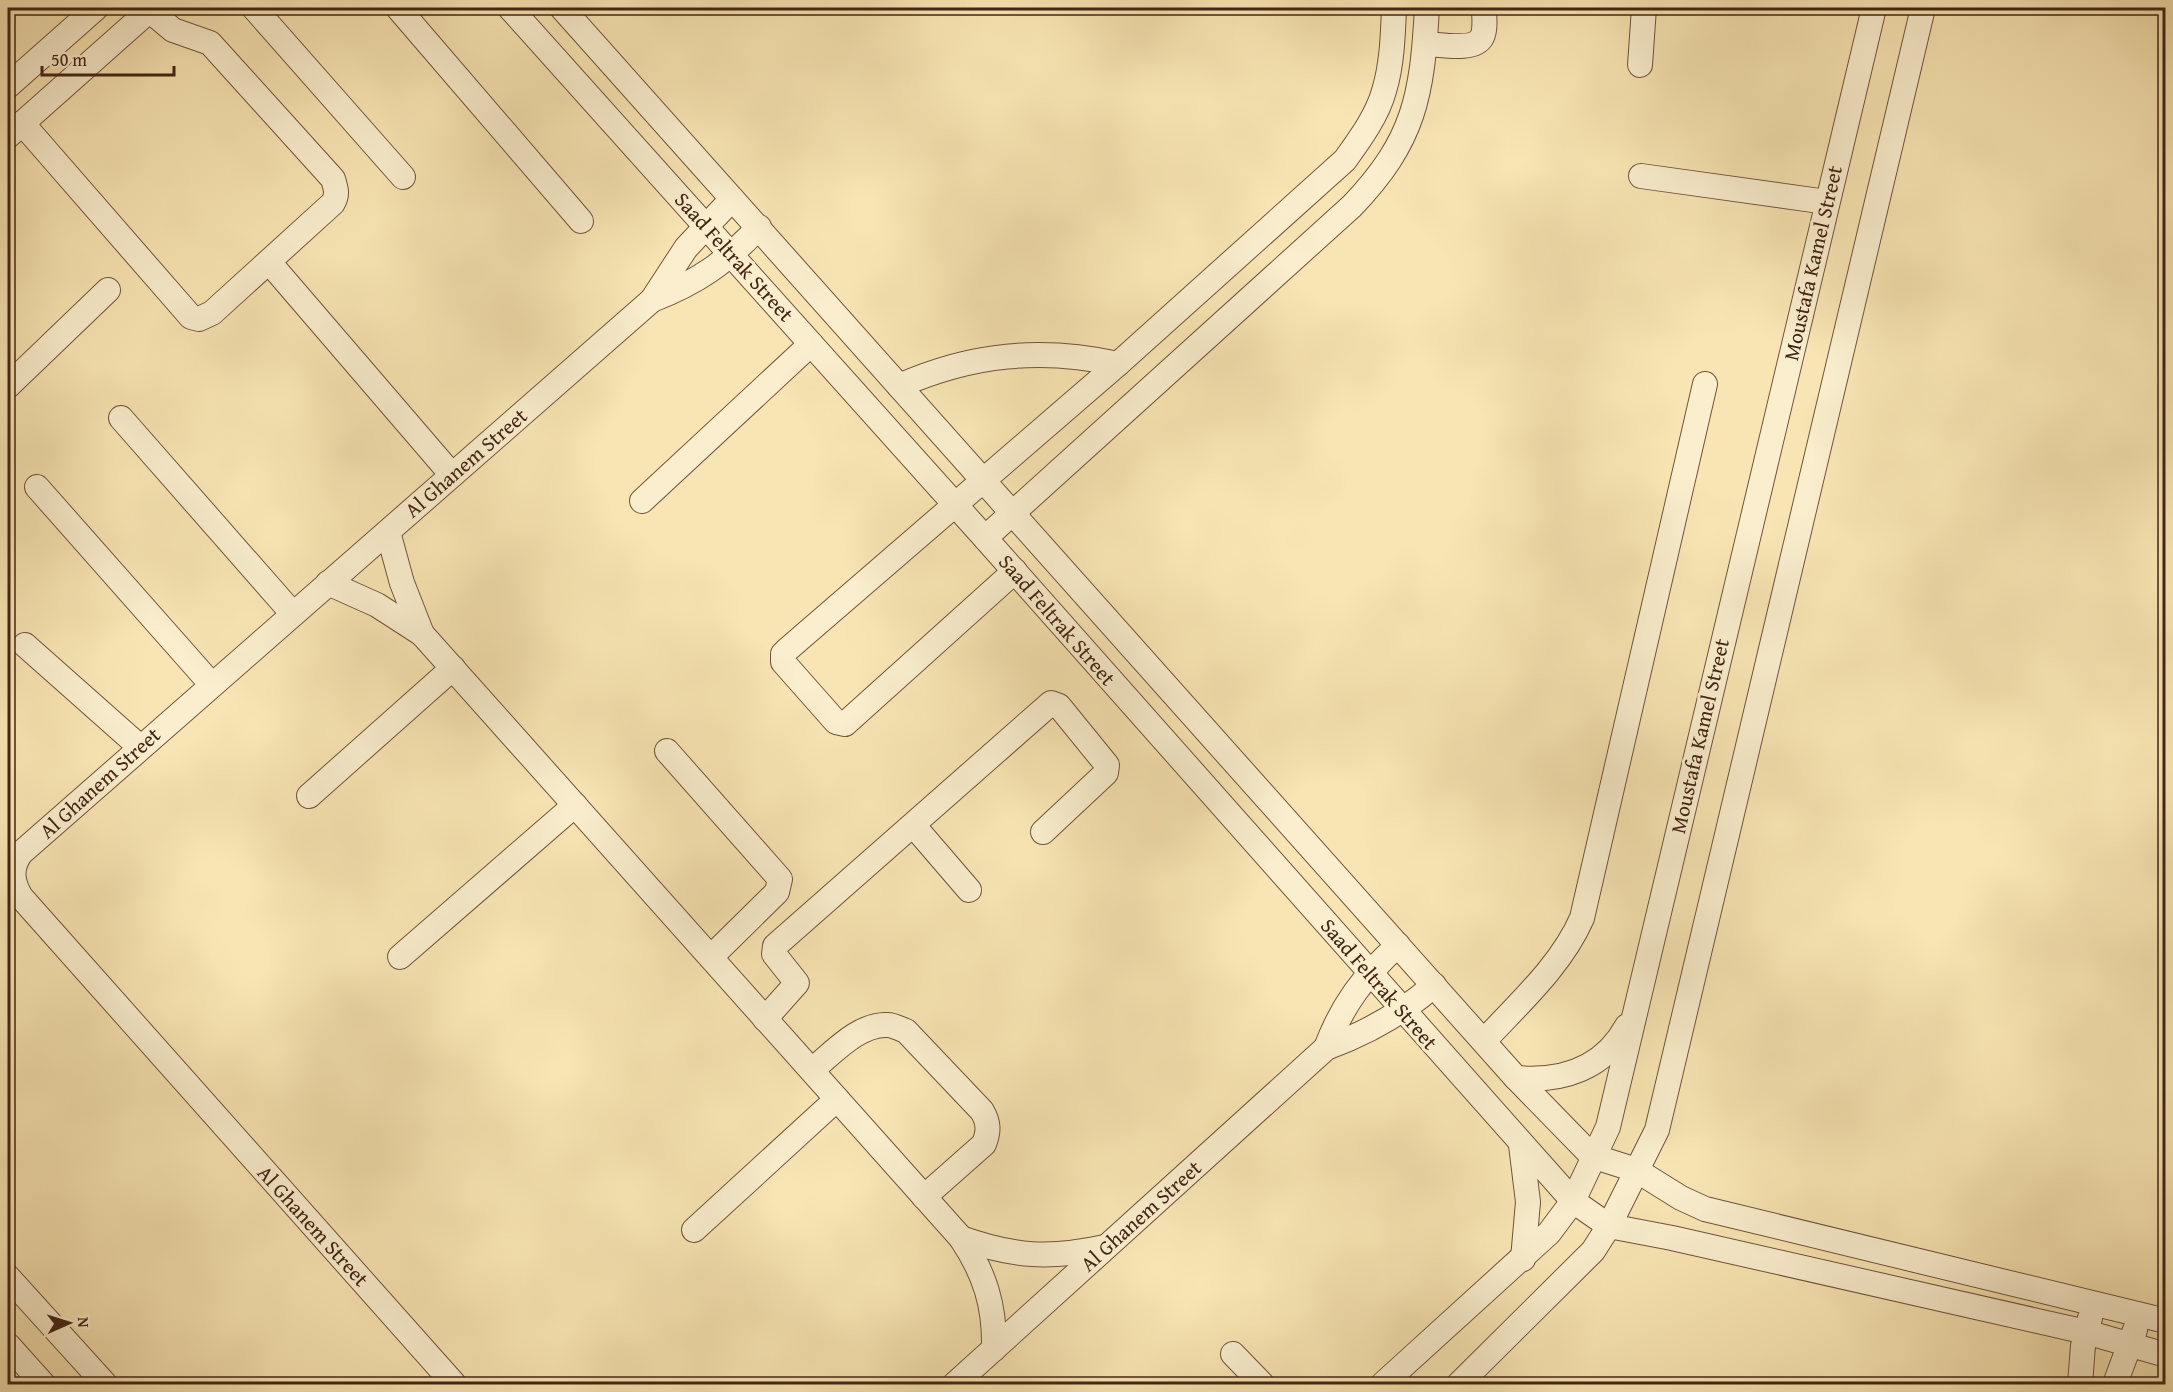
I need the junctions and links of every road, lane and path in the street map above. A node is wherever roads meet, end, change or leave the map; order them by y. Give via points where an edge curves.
1 (96, 8) edge
2 (254, 8) edge
3 (398, 8) edge
4 (510, 8) edge
5 (562, 8) edge
6 (1394, 8) edge
7 (1428, 8) edge
8 (1484, 8) edge
9 (1644, 8) edge
10 (1874, 8) edge
11 (1923, 8) edge
12 (151, 9) edge
13 (70, 30) junction
14 (1425, 44) junction
15 (95, 59) junction
16 (1640, 65) dead end
17 (8, 86) edge
18 (15, 130) edge
19 (1641, 176) dead end
20 (403, 177) dead end
21 (732, 199) junction
22 (1827, 202) junction
23 (581, 221) dead end
24 (706, 225) junction
25 (759, 227) junction
26 (732, 256) junction
27 (268, 262) junction
28 (108, 290) dead end
29 (652, 300) junction
30 (811, 344) junction
31 (1118, 364) junction
32 (1705, 384) dead end
33 (8, 386) edge
34 (899, 386) junction
35 (121, 418) dead end
36 (452, 475) junction
37 (983, 481) junction
38 (37, 487) dead end
39 (642, 501) dead end
40 (954, 505) junction
41 (1013, 513) junction
42 (388, 532) junction
43 (985, 538) junction
44 (1015, 571) junction
45 (328, 584) junction
46 (293, 614) junction
47 (422, 634) junction
48 (25, 645) dead end
49 (453, 668) junction
50 (212, 685) junction
51 (140, 747) junction
52 (667, 751) dead end
53 (309, 796) dead end
54 (575, 805) junction
55 (914, 826) junction
56 (1043, 832) dead end
57 (12, 863) edge
58 (969, 890) dead end
59 (1398, 945) junction
60 (400, 957) dead end
61 (711, 957) junction
62 (1368, 972) junction
63 (1434, 985) junction
64 (1403, 1011) junction
65 (1633, 1016) junction
66 (765, 1019) junction
67 (1484, 1041) junction
68 (1326, 1048) junction
69 (812, 1071) junction
70 (1516, 1078) junction
71 (837, 1099) junction
72 (1521, 1145) junction
73 (1593, 1156) junction
74 (1636, 1170) junction
75 (924, 1197) junction
76 (1573, 1201) junction
77 (1609, 1226) junction
78 (1767, 1226) junction
79 (694, 1230) dead end
80 (961, 1238) junction
81 (1107, 1247) junction
82 (1760, 1258) junction
83 (1523, 1259) junction
84 (8, 1277) edge
85 (2093, 1304) junction
86 (2139, 1314) junction
87 (2166, 1321) edge
88 (2086, 1332) junction
89 (8, 1345) edge
90 (2131, 1346) junction
91 (994, 1349) junction
92 (1233, 1354) dead end
93 (2166, 1355) edge
94 (43, 1384) edge
95 (105, 1384) edge
96 (454, 1384) edge
97 (955, 1384) edge
98 (1262, 1384) edge
99 (1383, 1384) edge
100 (1460, 1384) edge
101 (2080, 1384) edge
102 (2115, 1384) edge

1 - 13 street
2 - 20 street
3 - 23 street
4 - 24 street, Saad Feltrak Street
5 - 21 street, Saad Feltrak Street
6 - 31 street via 1384,92 1368,128 1345,160
7 - 14 street
8 - 14 street via 1484,31 1474,44
9 - 16 street
10 - 22 street, Moustafa Kamel Street
11 - 74 street via 1658,1130
12 - 15 street
12 - 27 street via 173,30 210,43 333,179 338,195 333,203
13 - 15 street
13 - 17 street
14 - 41 street via 1416,108 1401,145 1379,178
15 - 18 street
18 - 27 street via 191,317 199,319 212,313
19 - 22 street
21 - 24 street, Al Ghanem Street
21 - 25 street, Saad Feltrak Street
22 - 65 street, Moustafa Kamel Street
24 - 26 street, Saad Feltrak Street
24 - 29 street, Al Ghanem Street
25 - 26 street, Al Ghanem Street
25 - 34 street, Saad Feltrak Street
26 - 29 street, Al Ghanem Street via 708,274
26 - 30 street, Saad Feltrak Street
27 - 36 street
28 - 33 street
29 - 36 street, Al Ghanem Street
30 - 39 street
30 - 40 street, Saad Feltrak Street
31 - 34 street via 1063,354 1006,355 951,366
31 - 37 street
32 - 67 street via 1582,918 1560,957
34 - 37 street, Saad Feltrak Street
35 - 46 street
36 - 42 street, Al Ghanem Street
37 - 40 street
37 - 41 street, Saad Feltrak Street
38 - 50 street
40 - 43 street, Saad Feltrak Street
40 - 44 street via 783,654 783,662 836,722 846,724
41 - 43 street
41 - 59 street, Saad Feltrak Street
42 - 45 street, Al Ghanem Street
42 - 47 street
43 - 44 street, Saad Feltrak Street
44 - 62 street, Saad Feltrak Street
45 - 46 street, Al Ghanem Street
45 - 47 street via 377,605
46 - 50 street, Al Ghanem Street
47 - 49 street
48 - 51 street
49 - 53 street
49 - 54 street
50 - 51 street, Al Ghanem Street
51 - 57 street, Al Ghanem Street
52 - 61 street via 780,879 777,892
54 - 60 street
54 - 61 street
55 - 56 street via 1051,703 1059,706 1107,765 1106,773
55 - 58 street
55 - 66 street via 775,946 774,954 796,983
57 - 96 street, Al Ghanem Street via 14,886 21,897
59 - 62 street, Al Ghanem Street
59 - 63 street, Saad Feltrak Street
61 - 66 street
62 - 64 street, Saad Feltrak Street
62 - 68 street, Al Ghanem Street via 1343,1008
63 - 64 street, Al Ghanem Street
63 - 67 street, Saad Feltrak Street
64 - 68 street, Al Ghanem Street
64 - 72 street, Saad Feltrak Street
65 - 70 street via 1606,1054 1586,1068 1564,1077
65 - 73 street, Moustafa Kamel Street via 1608,1127
66 - 69 street
67 - 70 street, Saad Feltrak Street
68 - 81 street, Al Ghanem Street
69 - 71 street
69 - 75 street via 855,1036 870,1027 888,1025 906,1031 982,1111 988,1122 984,1144
70 - 73 street, Saad Feltrak Street
71 - 75 street
71 - 79 street
72 - 76 street, Saad Feltrak Street
72 - 83 street via 1528,1202
73 - 74 street, Saad Feltrak Street
73 - 76 street, Moustafa Kamel Street
74 - 77 street
74 - 78 street, Saad Feltrak Street via 1705,1209
75 - 80 street
76 - 77 street, Saad Feltrak Street
76 - 83 street, Moustafa Kamel Street
77 - 82 street
77 - 100 street via 1593,1251
78 - 82 street
78 - 85 street, Saad Feltrak Street
80 - 81 street via 996,1251 1033,1256 1070,1255
80 - 91 street via 978,1263 989,1290
81 - 91 street, Al Ghanem Street
82 - 88 street
83 - 99 street, Moustafa Kamel Street
84 - 95 street
85 - 86 street, Saad Feltrak Street
85 - 88 street
86 - 87 street, Saad Feltrak Street
86 - 90 street
88 - 90 street
88 - 101 street
89 - 94 street
90 - 93 street
90 - 102 street
91 - 97 street, Al Ghanem Street
92 - 98 street

